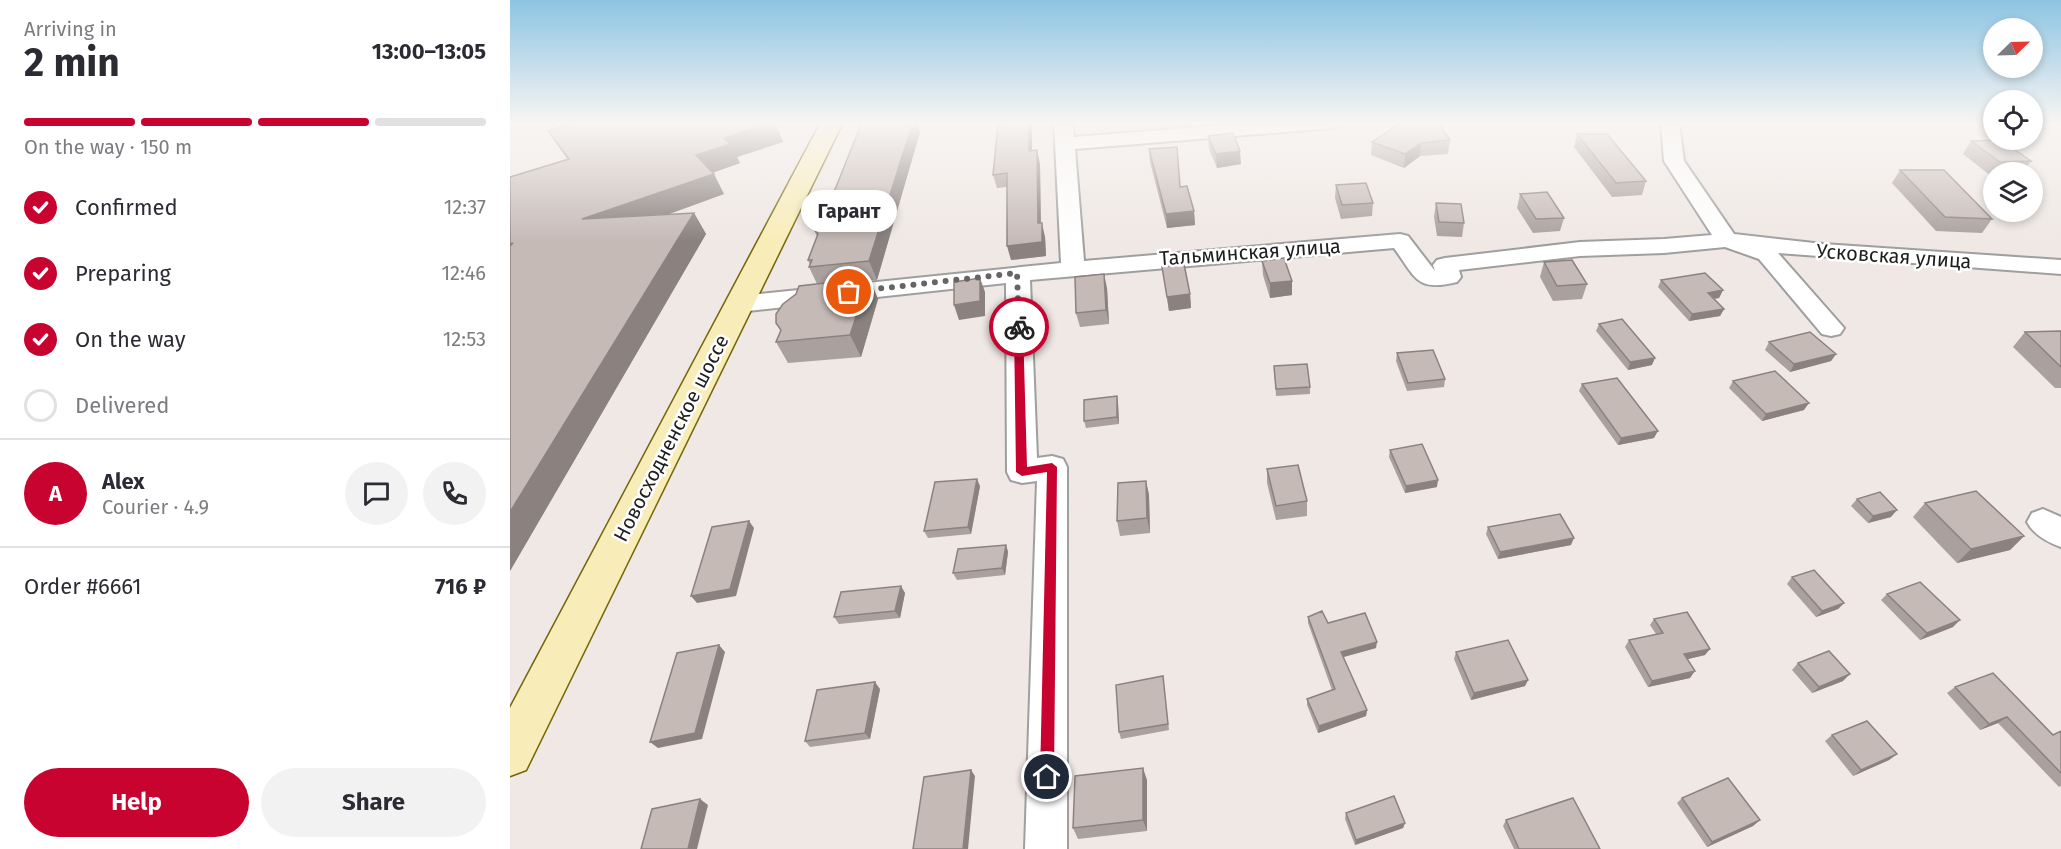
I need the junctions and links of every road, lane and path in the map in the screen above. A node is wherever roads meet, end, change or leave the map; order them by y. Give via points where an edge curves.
1 (812, 162) edge
2 (1065, 162) edge
3 (1674, 162) edge
4 (1727, 240) junction
5 (1073, 267) junction
6 (2061, 267) edge
7 (1017, 273) junction
8 (739, 304) junction
9 (1831, 328) dead end
10 (510, 754) edge
11 (1046, 849) edge

1 - 8 main road, Новосходненское шоссе
2 - 5 street
3 - 4 street
4 - 5 street, Тальминская улица via 1580,249 1444,265 1449,277 1428,278 1400,241
4 - 6 street, Усковская улица via 1822,251
4 - 9 street via 1767,254
5 - 7 street, Тальминская улица
7 - 8 street, Тальминская улица
7 - 11 street via 1022,472 1052,467
8 - 10 main road, Новосходненское шоссе

